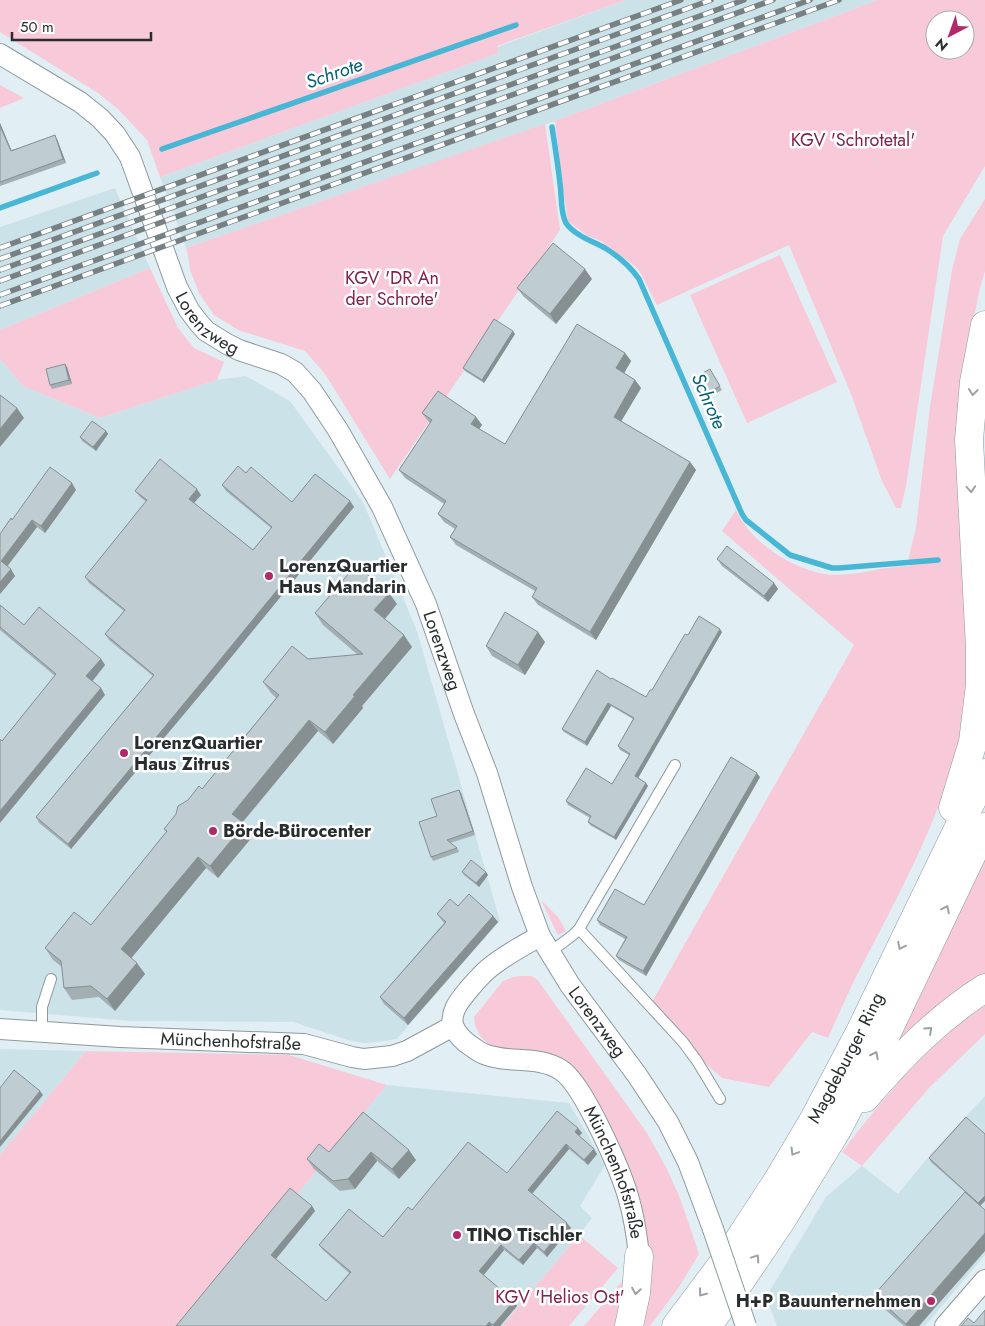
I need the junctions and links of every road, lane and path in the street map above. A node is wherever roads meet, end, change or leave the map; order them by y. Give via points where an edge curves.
1 (0, 54) edge
2 (984, 345) edge
3 (675, 765) dead end
4 (985, 773) edge
5 (985, 828) edge
6 (930, 886) junction
7 (579, 929) junction
8 (545, 944) junction
9 (51, 979) dead end
10 (985, 988) edge
11 (453, 1026) junction
12 (0, 1028) edge
13 (42, 1032) junction
14 (720, 1099) dead end
15 (836, 1130) junction
16 (639, 1256) joint
17 (985, 1280) edge
18 (629, 1326) edge
19 (676, 1326) edge
20 (707, 1326) edge
21 (746, 1326) edge
22 (945, 1326) edge

1 - 8 street, Lorenzweg via 80,102 115,134 130,157 176,287 198,322 215,338 295,372 338,430 382,507 426,604 487,774 522,887
2 -> 6 highway via 974,389 969,440 980,648 979,697 973,742
3 - 7 lane
4 - 6 highway, Magdeburger Ring
15 -> 5 highway, Magdeburger Ring via 881,1045
6 -> 19 highway, Magdeburger Ring via 813,1121 727,1258
7 - 8 lane via 573,935
7 - 14 lane via 683,1042
8 - 11 street via 524,945 482,974 454,1010
8 - 21 street, Lorenzweg, bridge via 570,985 668,1122 688,1162
9 - 13 lane via 42,1007
15 -> 10 highway via 916,1042
11 - 13 street, Münchenhofstraße via 407,1051 364,1059 304,1044
11 - 16 street, Münchenhofstraße via 460,1037 482,1053 542,1062 567,1074 591,1112 622,1178
12 - 13 street, Münchenhofstraße
20 -> 15 highway, Magdeburger Ring via 781,1221
16 -> 18 highway
17 - 22 street

